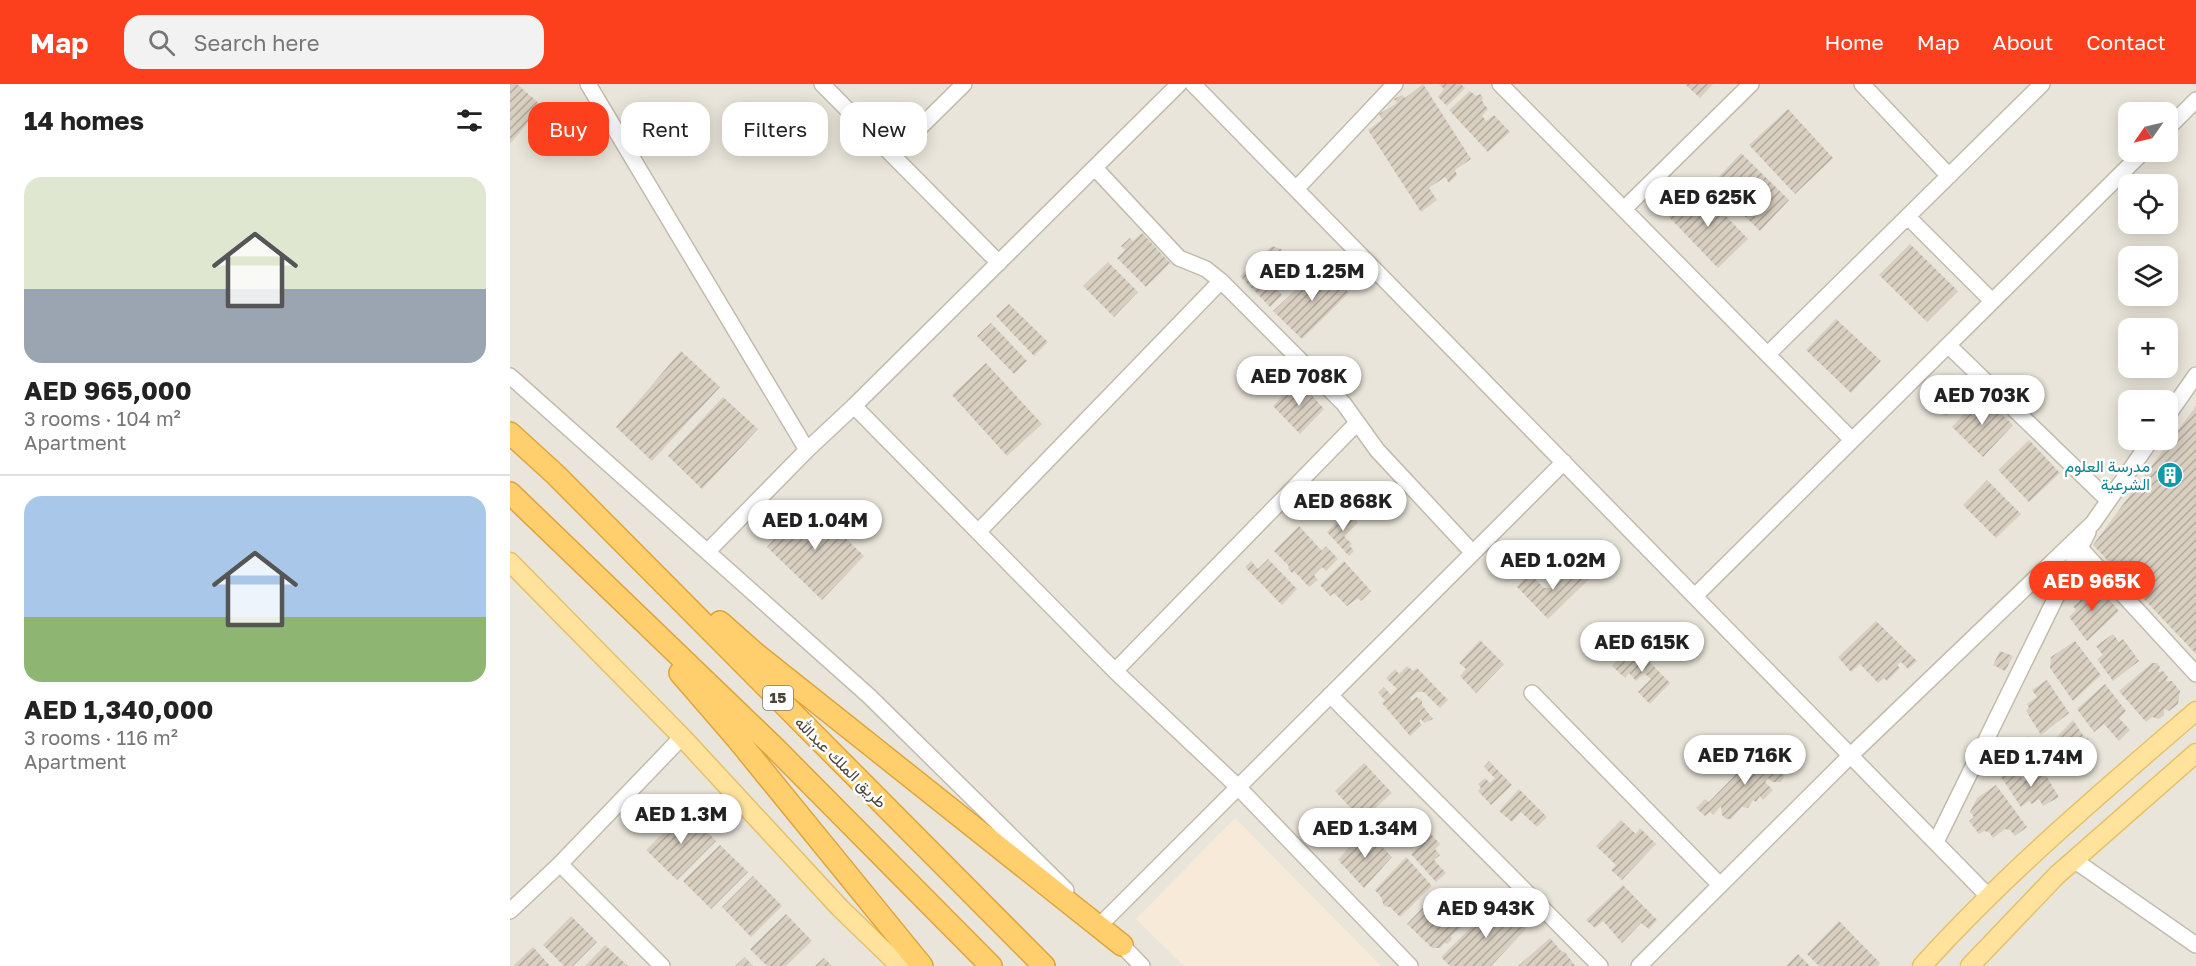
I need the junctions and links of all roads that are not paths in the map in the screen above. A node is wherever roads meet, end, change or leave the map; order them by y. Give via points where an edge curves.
1 (588, 84) edge
2 (822, 84) edge
3 (964, 84) edge
4 (1179, 84) edge
5 (1193, 84) edge
6 (1395, 84) edge
7 (1500, 84) edge
8 (1751, 84) edge
9 (1862, 84) edge
10 (2042, 84) edge
11 (2196, 100) edge
12 (840, 102) edge
13 (2178, 118) edge
14 (927, 120) edge
15 (893, 156) edge
16 (2134, 162) edge
17 (1095, 168) junction
18 (1949, 176) junction
19 (1296, 189) junction
20 (1624, 209) junction
21 (1908, 217) junction
22 (999, 263) junction
23 (1221, 281) junction
24 (1992, 301) junction
25 (1948, 346) junction
26 (1768, 354) junction
27 (2196, 375) edge
28 (510, 376) edge
29 (2178, 401) edge
30 (854, 406) junction
31 (1357, 423) junction
32 (510, 433) edge
33 (1852, 440) junction
34 (807, 450) junction
35 (2144, 450) edge
36 (1564, 462) junction
37 (510, 493) edge
38 (2109, 500) junction
39 (581, 501) junction
40 (2093, 523) junction
41 (978, 532) junction
42 (2080, 548) junction
43 (708, 551) junction
44 (1473, 553) junction
45 (510, 562) edge
46 (585, 565) junction
47 (1695, 596) junction
48 (1115, 671) junction
49 (2196, 674) edge
50 (1532, 693) dead end
51 (1330, 695) junction
52 (2196, 711) edge
53 (682, 737) junction
54 (2196, 753) edge
55 (1851, 755) junction
56 (1238, 787) junction
57 (1936, 842) junction
58 (2074, 860) junction
59 (560, 864) junction
60 (1720, 885) junction
61 (1989, 897) junction
62 (510, 911) edge
63 (1101, 924) junction
64 (1122, 945) junction
65 (2196, 945) edge
66 (662, 966) edge
67 (900, 966) edge
68 (922, 966) edge
69 (991, 966) edge
70 (1044, 966) edge
71 (1142, 966) edge
72 (1410, 966) edge
73 (1600, 966) edge
74 (1639, 966) edge
75 (1922, 966) edge
76 (1970, 966) edge

1 - 34 street
2 - 12 street
3 - 14 street
4 - 17 street
5 - 19 street
6 - 19 street
7 - 20 street
8 - 20 street
9 - 18 street
10 - 18 street
11 - 13 street
15 - 22 street
16 - 24 street
17 - 22 street
17 - 23 street via 1179,258 1206,269
18 - 21 street
19 - 36 street
20 - 26 street
21 - 24 street
21 - 26 street
22 - 30 street
23 - 31 street via 1344,404
23 - 41 street
24 - 25 street
25 - 33 street
25 - 38 street
26 - 33 street
27 - 29 street
28 - 43 street
30 - 34 street
30 - 41 street
31 - 44 street via 1377,450
31 - 48 street
32 - 39 highway, طريق الملك عبدالله / 15
33 - 47 street
34 - 43 street
35 - 38 street
36 - 44 street
36 - 47 street
37 - 46 highway, 15
38 - 40 street
39 - 64 highway via 756,654
39 - 70 highway, طريق الملك عبدالله / 15
40 - 42 street
40 - 55 street
41 - 48 street
42 - 49 street
42 - 57 street
43 - 63 street via 869,696
44 - 51 street
45 - 53 main road
46 - 68 highway via 738,740
46 - 69 highway, 15 via 776,748
47 - 55 street
48 - 56 street
50 - 60 street
51 - 56 street
51 - 73 street
52 - 61 main road via 2032,854
53 - 59 street
53 - 67 main road via 840,908
54 - 58 main road
55 - 57 street
55 - 60 street
56 - 63 street
56 - 72 street
57 - 61 street
58 - 65 street
58 - 76 main road
59 - 62 street
59 - 66 street
60 - 74 street
61 - 75 main road
63 - 64 street
64 - 71 street

